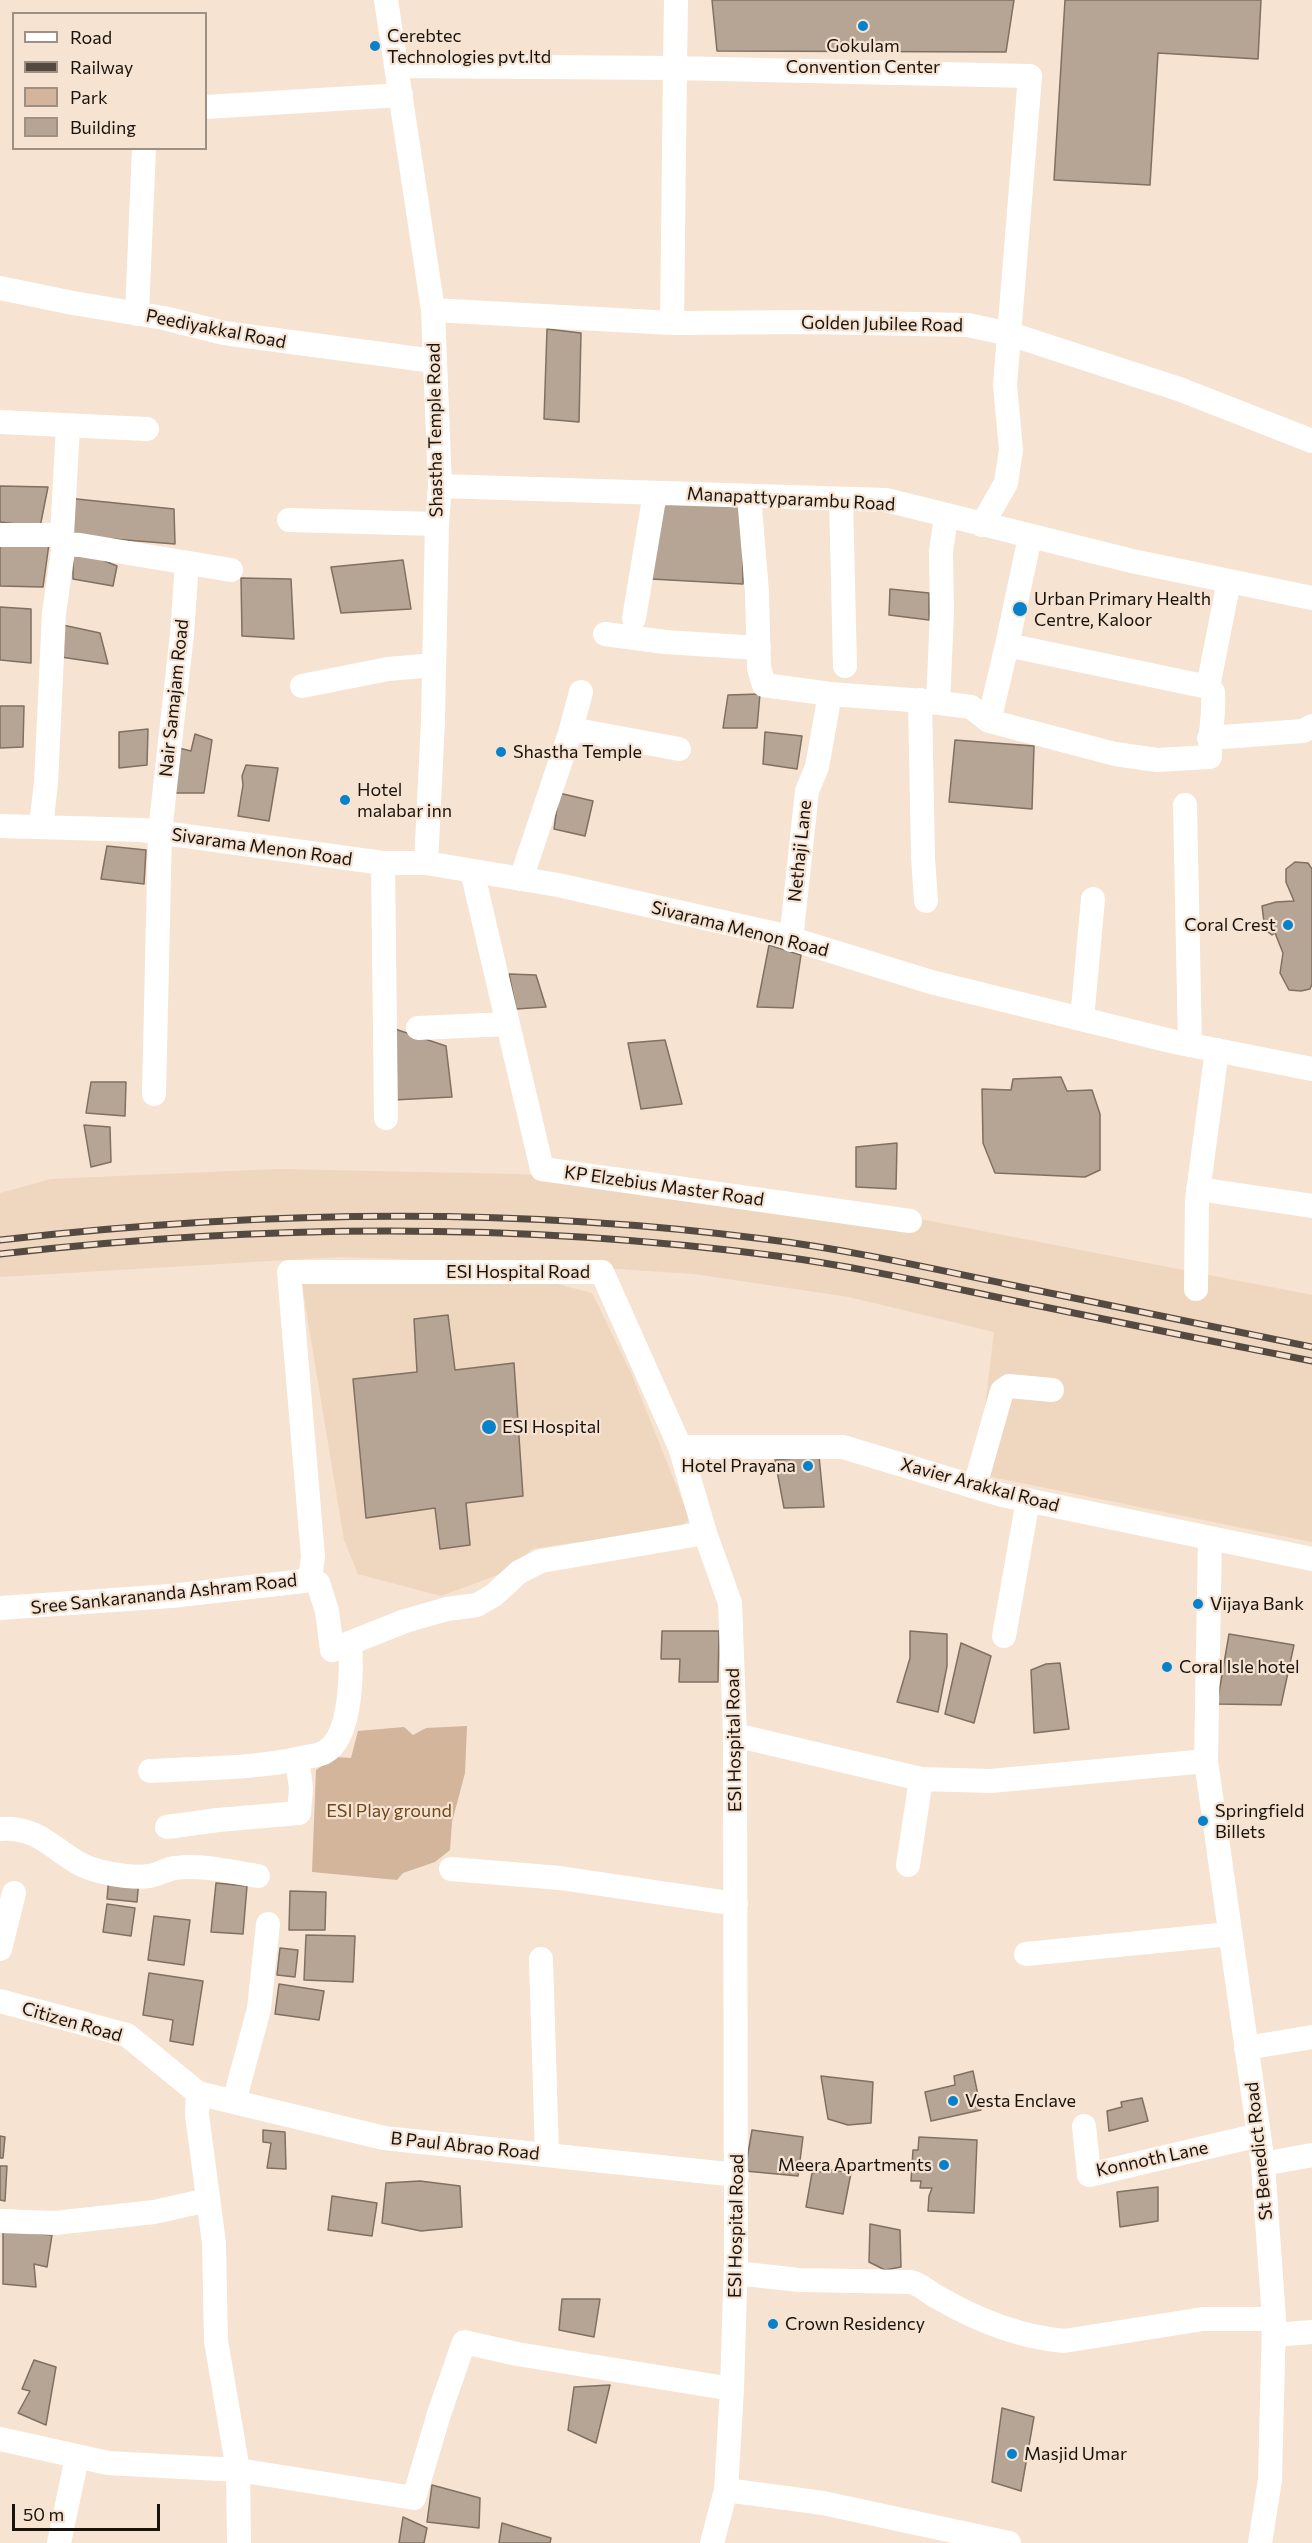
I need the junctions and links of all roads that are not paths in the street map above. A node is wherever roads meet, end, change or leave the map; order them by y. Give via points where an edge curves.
1 (386, 0) edge
2 (676, 0) edge
3 (396, 66) junction
4 (675, 68) junction
5 (401, 95) junction
6 (207, 107) edge
7 (144, 150) edge
8 (0, 288) edge
9 (433, 310) junction
10 (137, 314) junction
11 (672, 323) junction
12 (1010, 334) junction
13 (434, 361) junction
14 (0, 422) edge
15 (68, 426) junction
16 (147, 429) dead end
17 (1312, 441) edge
18 (440, 486) junction
19 (655, 493) junction
20 (749, 496) junction
21 (841, 499) junction
22 (946, 516) junction
23 (289, 520) dead end
24 (437, 524) junction
25 (982, 525) junction
26 (0, 535) edge
27 (1030, 537) junction
28 (187, 563) junction
29 (231, 570) dead end
30 (1229, 581) junction
31 (1312, 598) edge
32 (634, 618) dead end
33 (605, 634) dead end
34 (1007, 645) junction
35 (759, 648) junction
36 (434, 665) junction
37 (845, 666) dead end
38 (302, 686) dead end
39 (1208, 687) junction
40 (581, 692) dead end
41 (830, 694) junction
42 (929, 702) junction
43 (989, 721) junction
44 (1312, 726) edge
45 (571, 729) junction
46 (1209, 738) junction
47 (679, 749) dead end
48 (1185, 805) dead end
49 (0, 826) edge
50 (41, 826) junction
51 (160, 832) junction
52 (383, 863) junction
53 (426, 863) junction
54 (472, 871) junction
55 (520, 879) junction
56 (1093, 899) dead end
57 (926, 901) dead end
58 (790, 940) junction
59 (1082, 1019) junction
60 (508, 1024) junction
61 (418, 1028) dead end
62 (1190, 1045) junction
63 (1217, 1050) junction
64 (1312, 1069) edge
65 (154, 1094) dead end
66 (386, 1118) dead end
67 (1198, 1189) junction
68 (1312, 1206) edge
69 (910, 1221) dead end
70 (289, 1272) joint
71 (1196, 1289) dead end
72 (1052, 1390) dead end
73 (680, 1447) junction
74 (975, 1486) junction
75 (1028, 1500) junction
76 (705, 1533) junction
77 (1210, 1538) junction
78 (1312, 1559) edge
79 (318, 1583) dead end
80 (0, 1608) edge
81 (1004, 1636) dead end
82 (350, 1643) junction
83 (735, 1735) junction
84 (297, 1759) junction
85 (1206, 1761) junction
86 (150, 1771) dead end
87 (921, 1779) junction
88 (167, 1827) dead end
89 (0, 1829) edge
90 (908, 1865) dead end
91 (451, 1869) dead end
92 (258, 1876) dead end
93 (14, 1893) dead end
94 (736, 1904) junction
95 (268, 1924) dead end
96 (1230, 1934) junction
97 (0, 1949) edge
98 (1026, 1954) dead end
99 (541, 1959) dead end
100 (0, 2001) edge
101 (1312, 2037) edge
102 (1246, 2048) junction
103 (198, 2094) junction
104 (234, 2102) junction
105 (1084, 2126) dead end
106 (1259, 2135) junction
107 (547, 2155) junction
108 (1312, 2155) edge
109 (1263, 2163) junction
110 (737, 2175) junction
111 (208, 2200) junction
112 (0, 2220) edge
113 (736, 2273) junction
114 (1274, 2327) junction
115 (1312, 2332) edge
116 (732, 2390) junction
117 (0, 2439) edge
118 (77, 2457) junction
119 (238, 2470) junction
120 (726, 2490) junction
121 (59, 2543) edge
122 (239, 2543) edge
123 (712, 2543) edge
124 (1009, 2543) edge
125 (1260, 2543) edge

1 - 3 street, Shastha Temple Road
2 - 4 street
3 - 4 street
3 - 5 street, Shastha Temple Road
4 - 11 street
4 - 12 street via 1030,76
5 - 6 street
5 - 9 street, Shastha Temple Road
7 - 10 street
8 - 10 street, Peediyakkal Road
9 - 11 street, Golden Jubilee Road
9 - 13 street, Shastha Temple Road
10 - 13 street, Peediyakkal Road via 224,333
11 - 12 street, Golden Jubilee Road via 968,325
12 - 17 street, Golden Jubilee Road via 1179,388
12 - 25 street via 1005,385 1011,450 1008,472 1006,483
13 - 18 street, Shastha Temple Road
14 - 15 street
15 - 16 street
15 - 26 street via 62,535
18 - 19 street, Manapattyparambu Road
18 - 24 street, Shastha Temple Road
19 - 20 street, Manapattyparambu Road
19 - 32 street
20 - 21 street, Manapattyparambu Road
20 - 35 street
21 - 22 street, Manapattyparambu Road via 886,500
21 - 37 street
22 - 25 street, Manapattyparambu Road
22 - 42 street via 941,552 942,613
23 - 24 street
24 - 36 street, Shastha Temple Road
25 - 27 street, Manapattyparambu Road
27 - 30 street, Manapattyparambu Road
27 - 34 street
28 - 29 street
28 - 50 street via 64,544 54,613
28 - 51 street, Nair Samajam Road
30 - 31 street, Manapattyparambu Road
30 - 39 street
33 - 35 street
34 - 39 street
34 - 43 street
35 - 41 street via 764,685
36 - 38 street via 388,669
36 - 53 street, Shastha Temple Road
39 - 46 street via 1214,700
40 - 45 street
41 - 42 street
41 - 58 street, Nethaji Lane via 818,767 807,791
42 - 43 street via 971,707
42 - 57 street via 923,858
43 - 46 street via 1115,754 1157,760 1210,757
44 - 46 street via 1303,731
45 - 47 street
45 - 55 street
48 - 62 street
49 - 50 street, Sivarama Menon Road
50 - 51 street, Sivarama Menon Road
51 - 52 street, Sivarama Menon Road
51 - 65 street, Sivarama Menon Road
52 - 53 street, Sivarama Menon Road
52 - 66 street
53 - 54 street, Sivarama Menon Road
54 - 55 street, Sivarama Menon Road
54 - 60 street, KP Elzebius Master Road
55 - 58 street, Sivarama Menon Road
56 - 59 street
58 - 59 street, Sivarama Menon Road via 931,982
59 - 62 street, Sivarama Menon Road
60 - 61 street
60 - 69 street, KP Elzebius Master Road via 543,1169
62 - 63 street, Sivarama Menon Road
63 - 64 street, Sivarama Menon Road
63 - 67 street
67 - 68 street
67 - 71 street
70 - 73 street, ESI Hospital Road via 602,1272
70 - 80 street, Sree Sankarananda Ashram Road via 313,1557 310,1577 303,1581 171,1596
72 - 74 street via 1009,1386 1002,1391
73 - 74 street, Xavier Arakkal Road via 843,1447
73 - 76 street, ESI Hospital Road
74 - 75 street, Xavier Arakkal Road
75 - 77 street, Xavier Arakkal Road
75 - 81 street
76 - 82 street via 541,1561 519,1572 477,1605 405,1621
76 - 83 street, ESI Hospital Road via 730,1603
77 - 78 street, Xavier Arakkal Road
77 - 85 street, St Benedict Road
79 - 82 street via 327,1611 332,1650
82 - 84 street via 349,1694 338,1737 326,1752
83 - 87 street
83 - 94 street, ESI Hospital Road
84 - 86 street
84 - 88 street via 299,1813
85 - 87 street via 991,1781
85 - 96 street, St Benedict Road
87 - 90 street
89 - 92 street via 14,1828 37,1835 98,1871 148,1876 176,1868
91 - 94 street via 560,1878
93 - 97 street
94 - 110 street, ESI Hospital Road
95 - 104 street via 259,2009
96 - 98 street
96 - 102 street, St Benedict Road
99 - 107 street
100 - 103 street, Citizen Road via 127,2035
101 - 102 street
102 - 106 street, St Benedict Road
103 - 104 street, B Paul Abrao Road
103 - 111 street
104 - 107 street, B Paul Abrao Road via 384,2138
105 - 106 street, Konnoth Lane via 1089,2175
106 - 109 street, St Benedict Road
107 - 110 street, B Paul Abrao Road
108 - 109 street
109 - 114 street, St Benedict Road
110 - 113 street, ESI Hospital Road
111 - 112 street via 154,2212 55,2223
111 - 119 street via 214,2243 216,2341
113 - 114 street via 799,2280 911,2282 1015,2333 1064,2341 1203,2319
113 - 116 street, ESI Hospital Road
114 - 115 street
114 - 125 street, St Benedict Road via 1270,2480
116 - 119 street via 464,2342 414,2498
116 - 120 street, ESI Hospital Road
117 - 118 street
118 - 119 street via 108,2463
118 - 121 street
119 - 122 street
120 - 123 street, ESI Hospital Road
120 - 124 street via 823,2503

